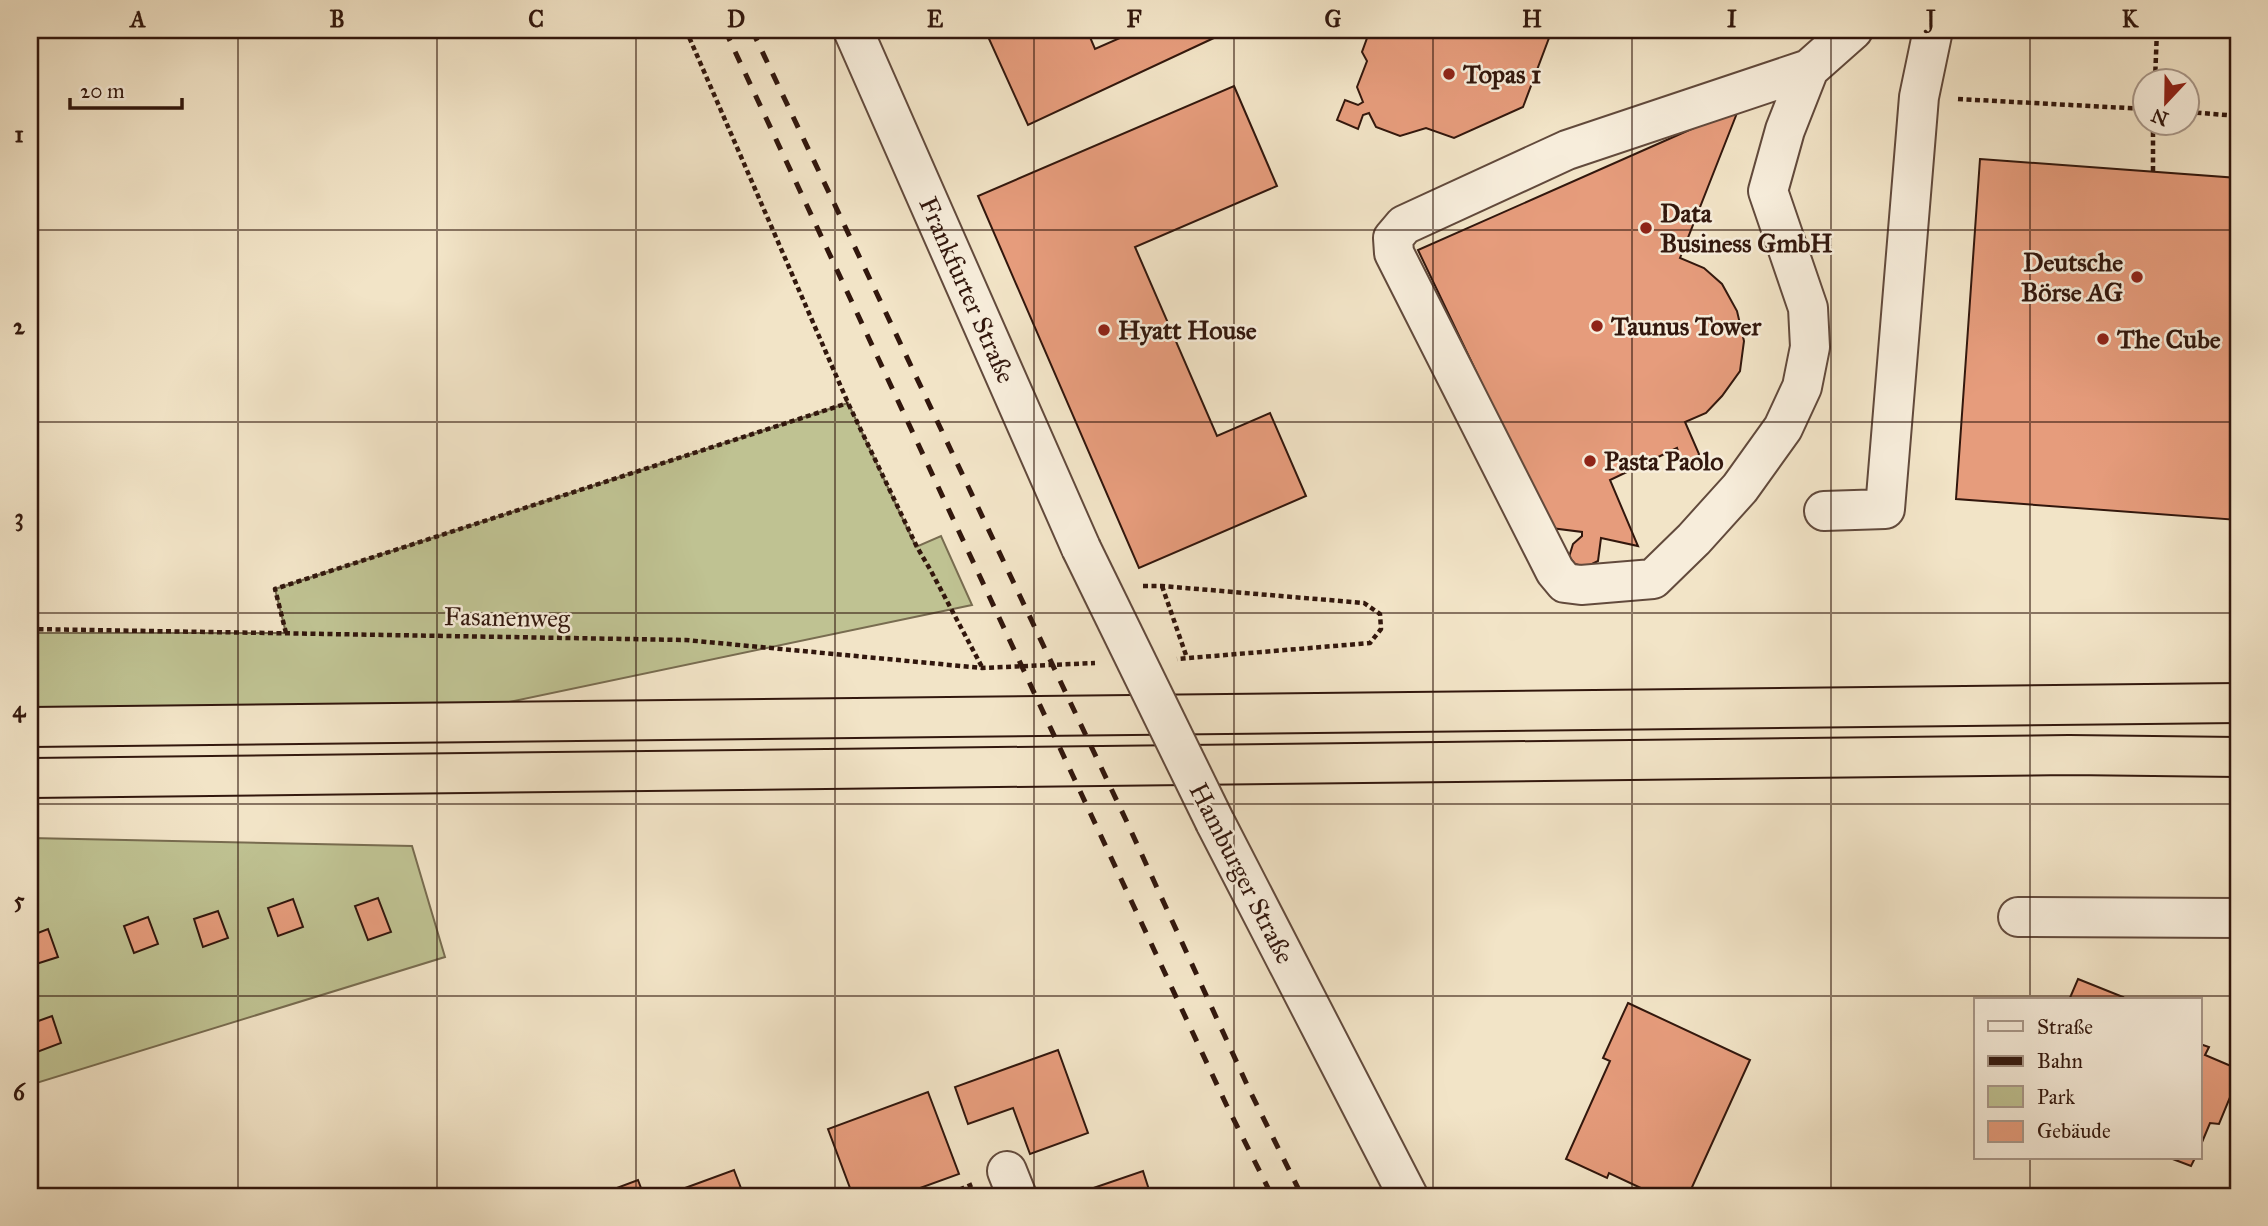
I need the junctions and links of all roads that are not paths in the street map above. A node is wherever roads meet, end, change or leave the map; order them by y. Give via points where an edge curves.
1 (853, 30) edge
2 (1853, 30) edge
3 (1933, 30) edge
4 (1809, 69) junction
5 (1824, 511) dead end
6 (1081, 548) joint
7 (2238, 703) edge
8 (30, 727) edge
9 (2238, 757) edge
10 (30, 779) edge
11 (2018, 917) dead end
12 (2238, 918) edge
13 (1408, 1196) edge

1 - 6 street, Frankfurter Straße
2 - 4 street
3 - 5 street via 1919,97 1885,509
4 - 4 street via 1567,150 1404,226 1393,238 1394,253 1565,583 1653,579 1740,488 1783,428 1802,387 1810,347 1808,308 1768,191
6 - 13 street, Hamburger Straße, bridge via 1214,822
7 - 8 highway
9 - 10 highway
11 - 12 street

